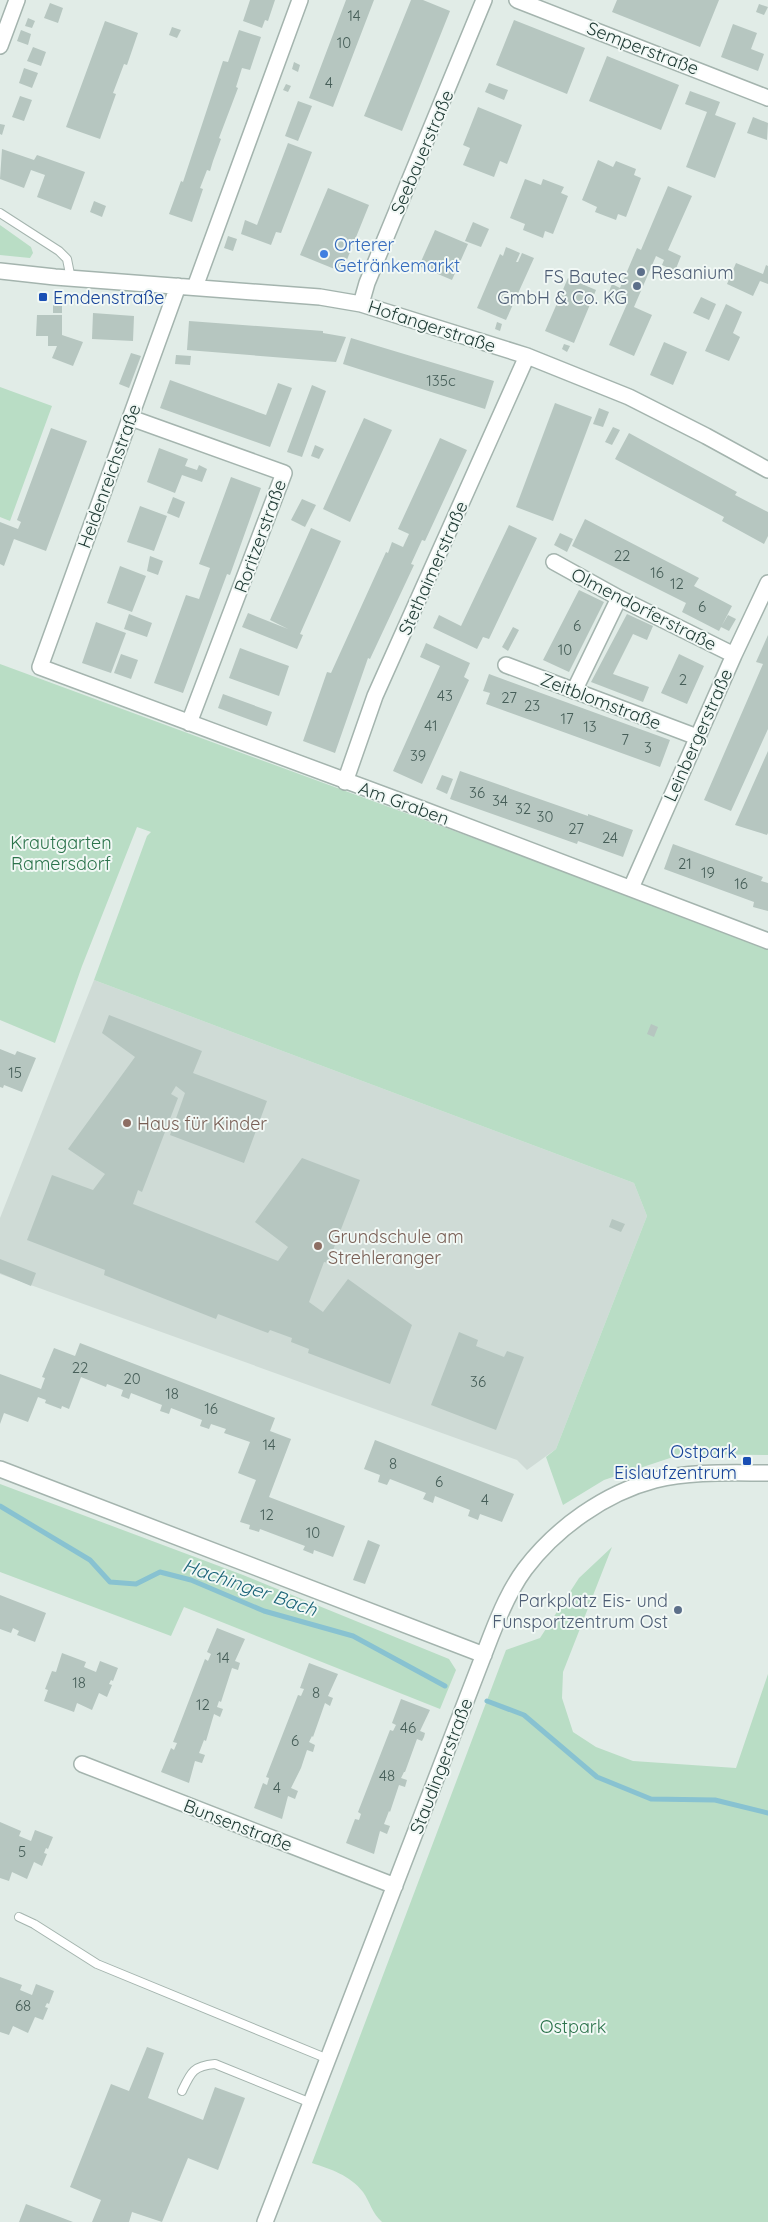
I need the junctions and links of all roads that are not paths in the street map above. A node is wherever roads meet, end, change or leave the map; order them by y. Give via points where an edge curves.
1 (16, 0) edge
2 (300, 0) edge
3 (484, 0) edge
4 (517, 0) edge
5 (0, 46) edge
6 (768, 98) edge
7 (0, 213) edge
8 (0, 271) edge
9 (71, 279) junction
10 (178, 286) junction
11 (195, 287) junction
12 (361, 304) junction
13 (527, 356) junction
14 (130, 418) junction
15 (768, 470) edge
16 (554, 562) dead end
17 (768, 584) edge
18 (619, 598) junction
19 (734, 655) junction
20 (506, 665) dead end
21 (40, 667) joint
22 (574, 691) junction
23 (189, 723) junction
24 (697, 737) junction
25 (345, 782) junction
26 (631, 888) junction
27 (768, 941) edge
28 (0, 1470) edge
29 (768, 1473) edge
30 (484, 1656) junction
31 (82, 1764) dead end
32 (395, 1886) junction
33 (18, 1917) dead end
34 (328, 2059) junction
35 (182, 2091) dead end
36 (311, 2103) junction
37 (265, 2222) edge

1 - 5 street
2 - 11 street
3 - 12 street, Seebauerstraße
4 - 6 street, Semperstraße
7 - 9 lane via 59,250 67,259
8 - 9 street, Hofangerstraße
9 - 10 street, Hofangerstraße
10 - 11 street, Hofangerstraße
10 - 14 street, Heidenreichstraße
11 - 12 street, Hofangerstraße via 320,297
12 - 13 street, Hofangerstraße
13 - 15 street, Hofangerstraße via 630,397
13 - 25 street, Stethaimerstraße via 375,696
14 - 21 street, Heidenreichstraße
14 - 23 street, Roritzerstraße via 284,473
16 - 18 street, Olmendorferstraße
17 - 19 street, Leinbergerstraße
18 - 19 street, Olmendorferstraße
18 - 22 street
19 - 24 street, Leinbergerstraße
20 - 22 street, Zeitblomstraße
21 - 23 street, Am Graben
22 - 24 street, Zeitblomstraße
23 - 25 street, Am Graben
24 - 26 street, Leinbergerstraße
25 - 26 street, Am Graben
26 - 27 street, Am Graben
28 - 30 street
29 - 30 street, Staudingerstraße via 698,1474 654,1481 588,1510 557,1534 524,1570 503,1607
30 - 32 street, Staudingerstraße
31 - 32 street, Bunsenstraße
32 - 34 street, Staudingerstraße
33 - 34 lane via 97,1964
34 - 36 street, Staudingerstraße
35 - 36 lane via 191,2071 215,2064
36 - 37 street, Staudingerstraße

